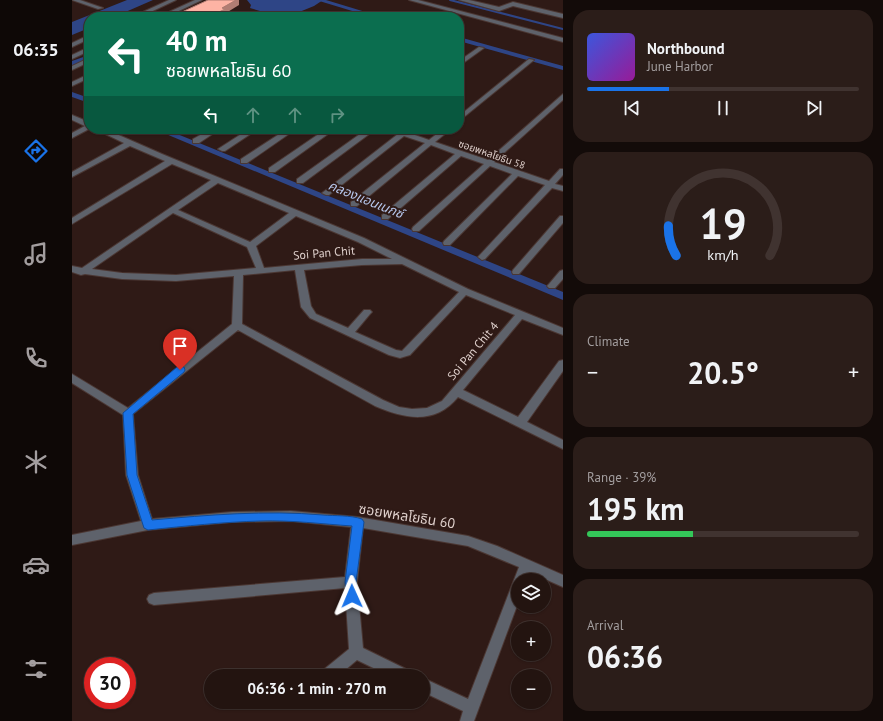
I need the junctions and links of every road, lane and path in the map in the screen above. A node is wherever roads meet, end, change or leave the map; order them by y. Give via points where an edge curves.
1 (74, 0) edge
2 (173, 0) edge
3 (199, 0) edge
4 (412, 0) edge
5 (462, 0) edge
6 (100, 8) dead end
7 (146, 12) edge
8 (172, 12) edge
9 (457, 12) edge
10 (464, 14) edge
11 (563, 16) edge
12 (84, 40) edge
13 (563, 40) edge
14 (72, 45) edge
15 (481, 48) dead end
16 (84, 51) edge
17 (72, 57) edge
18 (464, 60) edge
19 (531, 60) dead end
20 (84, 62) edge
21 (72, 68) edge
22 (84, 78) edge
23 (72, 84) edge
24 (563, 96) edge
25 (464, 116) edge
26 (72, 117) edge
27 (84, 123) edge
28 (84, 129) edge
29 (109, 134) edge
30 (208, 134) edge
31 (246, 134) edge
32 (284, 134) edge
33 (324, 134) edge
34 (365, 134) edge
35 (403, 134) edge
36 (407, 134) edge
37 (442, 134) edge
38 (72, 136) edge
39 (196, 141) dead end
40 (129, 143) junction
41 (431, 143) junction
42 (222, 149) dead end
43 (460, 153) junction
44 (171, 161) junction
45 (244, 161) dead end
46 (489, 164) junction
47 (272, 170) dead end
48 (563, 172) edge
49 (517, 173) junction
50 (72, 175) edge
51 (217, 180) junction
52 (300, 181) dead end
53 (550, 185) junction
54 (563, 189) edge
55 (326, 192) dead end
56 (354, 204) dead end
57 (172, 210) junction
58 (294, 213) junction
59 (385, 217) dead end
60 (563, 218) edge
61 (72, 222) edge
62 (416, 229) dead end
63 (447, 243) dead end
64 (250, 245) junction
65 (482, 257) dead end
66 (404, 261) junction
67 (299, 267) junction
68 (76, 270) edge
69 (261, 270) junction
70 (516, 272) dead end
71 (239, 273) junction
72 (563, 273) edge
73 (552, 286) dead end
74 (465, 290) junction
75 (368, 312) dead end
76 (520, 314) junction
77 (237, 325) junction
78 (563, 332) edge
79 (349, 333) junction
80 (563, 364) edge
81 (72, 378) edge
82 (456, 391) junction
83 (128, 413) junction
84 (520, 423) junction
85 (563, 445) edge
86 (358, 522) junction
87 (148, 525) junction
88 (72, 540) edge
89 (526, 565) junction
90 (523, 573) edge
91 (563, 581) edge
92 (351, 582) junction
93 (154, 599) dead end
94 (511, 605) edge
95 (356, 652) junction
96 (335, 669) edge
97 (391, 669) edge
98 (430, 689) edge
99 (470, 715) edge

1 - 6 street
2 - 7 street
3 - 8 street
4 - 9 street
5 - 11 street via 499,9 513,4
10 - 13 street
12 - 14 street
15 - 18 street
16 - 17 street
19 - 25 street
20 - 21 street
22 - 23 street
24 - 46 street
26 - 27 street
28 - 38 street
29 - 40 street
30 - 39 street
31 - 42 street
32 - 45 street
33 - 47 street
34 - 52 street
35 - 55 street
36 - 41 street, ซอยพหลโยธิน 58
37 - 41 street
40 - 44 street
40 - 50 street
41 - 43 street, ซอยพหลโยธิน 58
41 - 56 street
43 - 46 street, ซอยพหลโยธิน 58
43 - 59 street
44 - 51 street
44 - 61 street
46 - 49 street, ซอยพหลโยธิน 58
46 - 62 street
48 - 53 street
49 - 53 street, ซอยพหลโยธิน 58
49 - 63 street
51 - 57 street
51 - 58 street
53 - 54 street, ซอยพหลโยธิน 58
53 - 65 street
57 - 64 street
57 - 68 street
58 - 64 street
58 - 66 street
60 - 70 street
64 - 69 street
66 - 67 street, Soi Pan Chit
66 - 74 street, Soi Pan Chit
67 - 69 street, Soi Pan Chit
67 - 79 street via 309,312
68 - 71 street, Soi Pan Chit via 122,276 176,278
69 - 71 street, Soi Pan Chit
71 - 77 street
72 - 73 street
74 - 76 street, Soi Pan Chit
74 - 79 street via 406,353 393,353
75 - 79 street
76 - 78 street, Soi Pan Chit
76 - 82 street, Soi Pan Chit 4
77 - 82 street, Soi Pan Chit 4 via 396,411 414,414 431,412 446,404
77 - 83 street
80 - 84 street
81 - 83 street
82 - 84 street
83 - 87 street via 132,475
84 - 85 street
86 - 87 street, ซอยพหลโยธิน 60 via 262,516
86 - 89 street, ซอยพหลโยธิน 60 via 468,541
86 - 92 street
87 - 88 street, ซอยพหลโยธิน 60
89 - 90 street
89 - 91 street, ซอยพหลโยธิน 60
92 - 93 street
92 - 95 street
94 - 99 street
95 - 96 street
95 - 97 street
98 - 99 street

